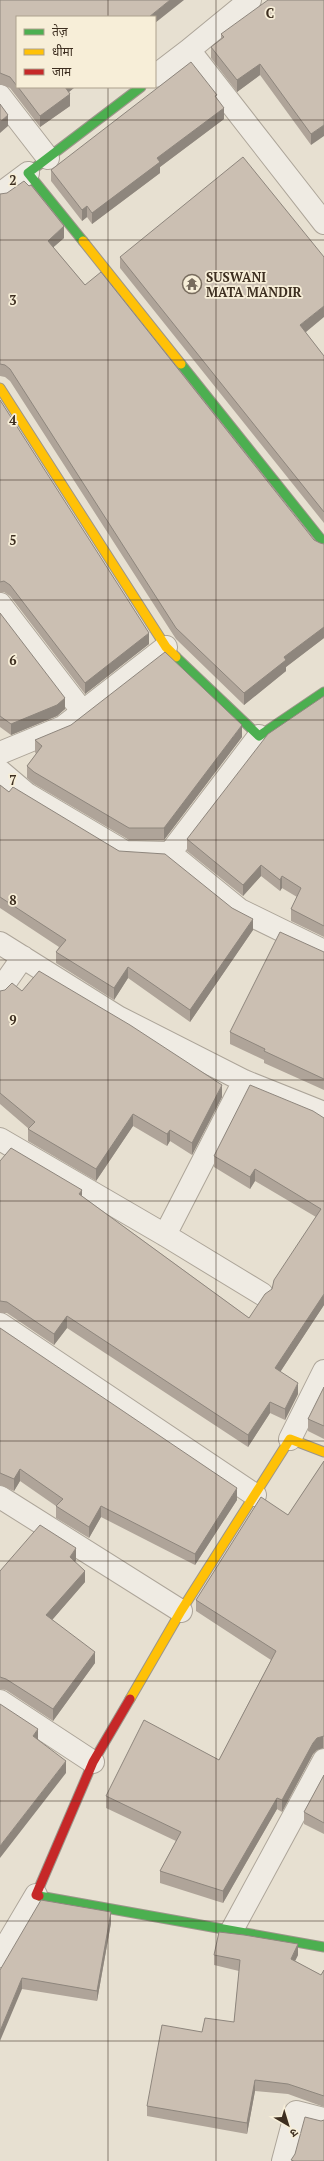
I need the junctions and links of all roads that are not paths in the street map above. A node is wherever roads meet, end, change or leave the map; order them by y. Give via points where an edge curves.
1 (250, 0) edge
2 (190, 50) junction
3 (156, 75) edge
4 (140, 88) edge
5 (0, 96) edge
6 (48, 158) junction
7 (28, 173) junction
8 (0, 194) edge
9 (324, 223) edge
10 (0, 388) edge
11 (324, 543) edge
12 (0, 604) edge
13 (166, 647) junction
14 (324, 692) edge
15 (83, 712) junction
16 (259, 736) junction
17 (0, 753) edge
18 (0, 771) edge
19 (170, 853) junction
20 (0, 943) edge
21 (324, 951) edge
22 (23, 957) junction
23 (0, 990) edge
24 (244, 1081) junction
25 (324, 1112) edge
26 (0, 1140) edge
27 (165, 1235) junction
28 (262, 1294) dead end
29 (0, 1324) edge
30 (324, 1371) edge
31 (290, 1439) junction
32 (324, 1452) edge
33 (255, 1495) junction
34 (0, 1497) edge
35 (181, 1611) junction
36 (0, 1701) edge
37 (324, 1760) edge
38 (93, 1762) junction
39 (36, 1895) junction
40 (232, 1930) junction
41 (324, 1947) edge
42 (0, 1956) edge
43 (324, 2119) edge
44 (284, 2161) edge

1 - 2 street
2 - 3 street
2 - 9 street
4 - 6 street
5 - 6 street
6 - 7 street
7 - 8 street
7 - 11 street
10 - 13 street
12 - 15 street
13 - 15 street
13 - 16 street
14 - 16 street
15 - 17 street via 63,728
16 - 19 street
18 - 19 street via 27,794 125,852
19 - 21 street via 240,910
20 - 22 street
22 - 23 street
22 - 24 street via 118,1018
24 - 25 street
24 - 27 street
26 - 27 street
27 - 28 street
29 - 33 street
30 - 31 street
31 - 32 street
31 - 33 street
33 - 35 street
34 - 35 street
35 - 38 street
36 - 38 street
37 - 40 street
38 - 39 street
39 - 40 street
39 - 42 street
40 - 41 street
43 - 44 street via 296,2112

